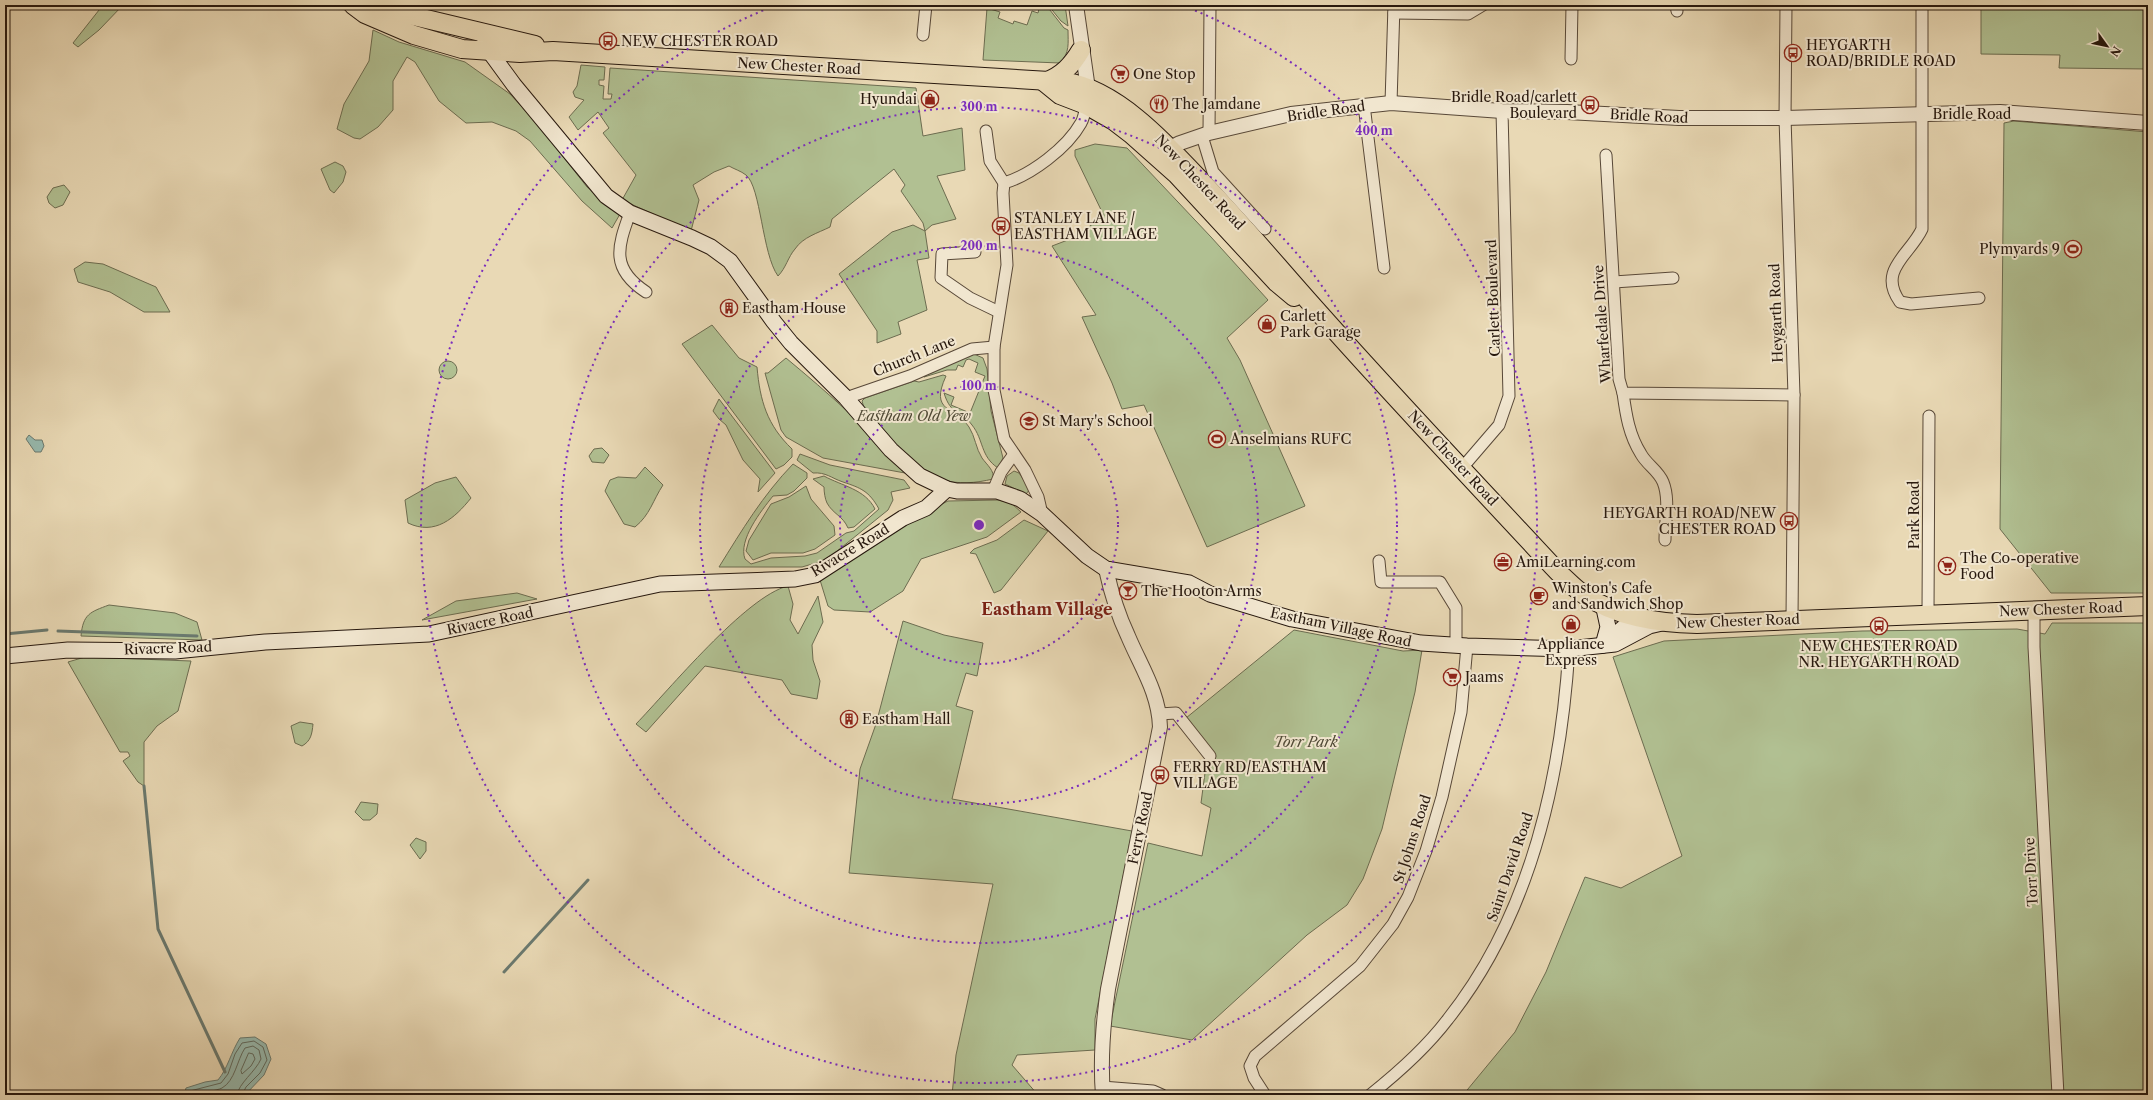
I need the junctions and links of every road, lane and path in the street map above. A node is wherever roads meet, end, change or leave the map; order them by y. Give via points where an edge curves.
1 (352, 5) edge
2 (379, 5) edge
3 (926, 5) edge
4 (1076, 5) edge
5 (1210, 5) edge
6 (1483, 5) edge
7 (1572, 5) edge
8 (1786, 5) edge
9 (1922, 5) edge
10 (1394, 9) edge
11 (478, 32) junction
12 (923, 35) dead end
13 (488, 50) junction
14 (1081, 50) junction
15 (553, 51) junction
16 (520, 53) junction
17 (1571, 59) dead end
18 (1044, 82) junction
19 (514, 84) junction
20 (1087, 97) junction
21 (1391, 103) junction
22 (1364, 105) junction
23 (1502, 111) junction
24 (1921, 114) junction
25 (1785, 118) junction
26 (2148, 123) edge
27 (986, 131) dead end
28 (1202, 135) junction
29 (1164, 153) junction
30 (1606, 155) dead end
31 (1188, 167) junction
32 (1004, 183) junction
33 (630, 213) junction
34 (1265, 229) dead end
35 (975, 252) dead end
36 (1384, 268) dead end
37 (1673, 278) dead end
38 (1614, 282) junction
39 (646, 292) dead end
40 (1979, 298) dead end
41 (999, 312) junction
42 (1329, 324) junction
43 (994, 347) junction
44 (1623, 393) junction
45 (1794, 395) junction
46 (846, 398) junction
47 (1930, 416) dead end
48 (1014, 454) junction
49 (1462, 468) junction
50 (948, 489) junction
51 (993, 491) junction
52 (1042, 514) junction
53 (1665, 540) dead end
54 (1379, 561) dead end
55 (1106, 569) junction
56 (1603, 604) junction
57 (2148, 606) edge
58 (2034, 610) junction
59 (1928, 614) junction
60 (1636, 617) junction
61 (1792, 619) junction
62 (1662, 623) junction
63 (1603, 645) junction
64 (1461, 646) junction
65 (1569, 649) junction
66 (5, 656) edge
67 (1159, 714) junction
68 (1210, 756) dead end
69 (1103, 1091) edge
70 (1162, 1095) edge
71 (1265, 1095) edge
72 (1370, 1095) edge
73 (2058, 1095) edge

1 - 13 highway, New Chester Road via 365,14 414,35 462,49
2 - 11 highway, New Chester Road
3 - 12 street
4 - 14 street
5 - 28 street, New Chester Road
6 - 10 street via 1468,14
7 - 17 street
8 - 25 street, Heygarth Road
9 - 24 street
10 - 21 street
11 - 13 main road, Eastham Village Road
11 - 15 highway, New Chester Road via 529,42
13 - 16 highway, New Chester Road
13 - 19 main road, Eastham Village Road
14 - 18 highway via 1068,68 1056,78
14 - 20 street
15 - 16 highway, New Chester Road
15 - 18 highway, New Chester Road
16 - 19 main road via 511,71
18 - 20 highway, New Chester Road via 1066,82
19 - 33 main road, Eastham Village Road via 606,196
20 - 29 highway, New Chester Road via 1136,117
20 - 32 street via 1082,122 1057,151 1027,173
21 - 22 street, Bridle Road
21 - 23 street, Bridle Road
22 - 28 street, Bridle Road via 1291,114
22 - 36 street
23 - 25 street, Bridle Road via 1679,118
23 - 49 street, Carlett Boulevard via 1510,396 1499,425
24 - 25 street, Bridle Road
24 - 26 street, Bridle Road via 2000,112
24 - 40 street via 1922,229 1917,241 1901,255 1892,275 1893,292 1900,302 1911,304
25 - 45 street, Heygarth Road
27 - 32 street via 990,162
28 - 29 street, Bridle Road
28 - 31 street via 1188,157
28 - 34 street, New Chester Road via 1213,172
29 - 31 highway, New Chester Road
29 - 42 highway, New Chester Road via 1176,174 1276,282
30 - 38 street, Wharfedale Drive
31 - 42 highway, New Chester Road
32 - 41 street via 1007,265
33 - 39 street via 620,239 622,269 632,282
33 - 46 main road, Eastham Village Road via 711,247 730,261 774,322
35 - 41 street via 942,254 941,278 970,298
37 - 38 street
38 - 44 street, Wharfedale Drive via 1619,379
41 - 43 street
42 - 49 highway, New Chester Road
43 - 46 street, Church Lane via 972,349 906,378
43 - 48 street via 994,390 999,421 1004,439
44 - 45 street, Wharfedale Drive
44 - 53 street via 1630,434 1641,455 1657,471 1666,493
45 - 61 street, Heygarth Road
46 - 50 main road, Eastham Village Road via 891,450 920,476
47 - 59 street, Park Road
48 - 51 street via 1001,472
48 - 52 street via 1038,497
49 - 56 highway, New Chester Road via 1558,572 1583,594
50 - 51 main road, Eastham Village Road
50 - 66 main road, Rivacre Road via 926,508 902,518 815,575 795,579 660,584 428,634 265,642 175,651 68,650
51 - 52 main road, Eastham Village Road via 1010,494
52 - 55 main road, Eastham Village Road via 1087,556
54 - 64 street, St Johns Road via 1381,582 1440,582 1456,608
55 - 64 main road, Eastham Village Road via 1189,584 1216,596 1292,619 1421,643
55 - 67 street, Ferry Road via 1127,635 1152,685
56 - 60 highway, New Chester Road
56 - 63 main road via 1608,627
57 - 58 highway, New Chester Road
58 - 59 highway, New Chester Road
58 - 73 street, Torr Drive
59 - 61 highway, New Chester Road
60 - 62 highway, New Chester Road
60 - 63 main road
61 - 62 highway, New Chester Road via 1697,624
62 - 63 main road, Eastham Village Road via 1649,626 1615,644
63 - 65 main road, Eastham Village Road
64 - 65 main road, Eastham Village Road
64 - 71 street, St Johns Road via 1460,712 1456,736 1442,796 1414,884 1393,924 1360,966 1254,1056 1250,1066
65 - 72 street, Saint David Road via 1566,703 1550,789 1534,849 1504,931 1480,975 1448,1020 1409,1062
67 - 68 street via 1176,713
67 - 69 street, Ferry Road via 1158,742 1108,989 1102,1032
69 - 70 street via 1153,1091

